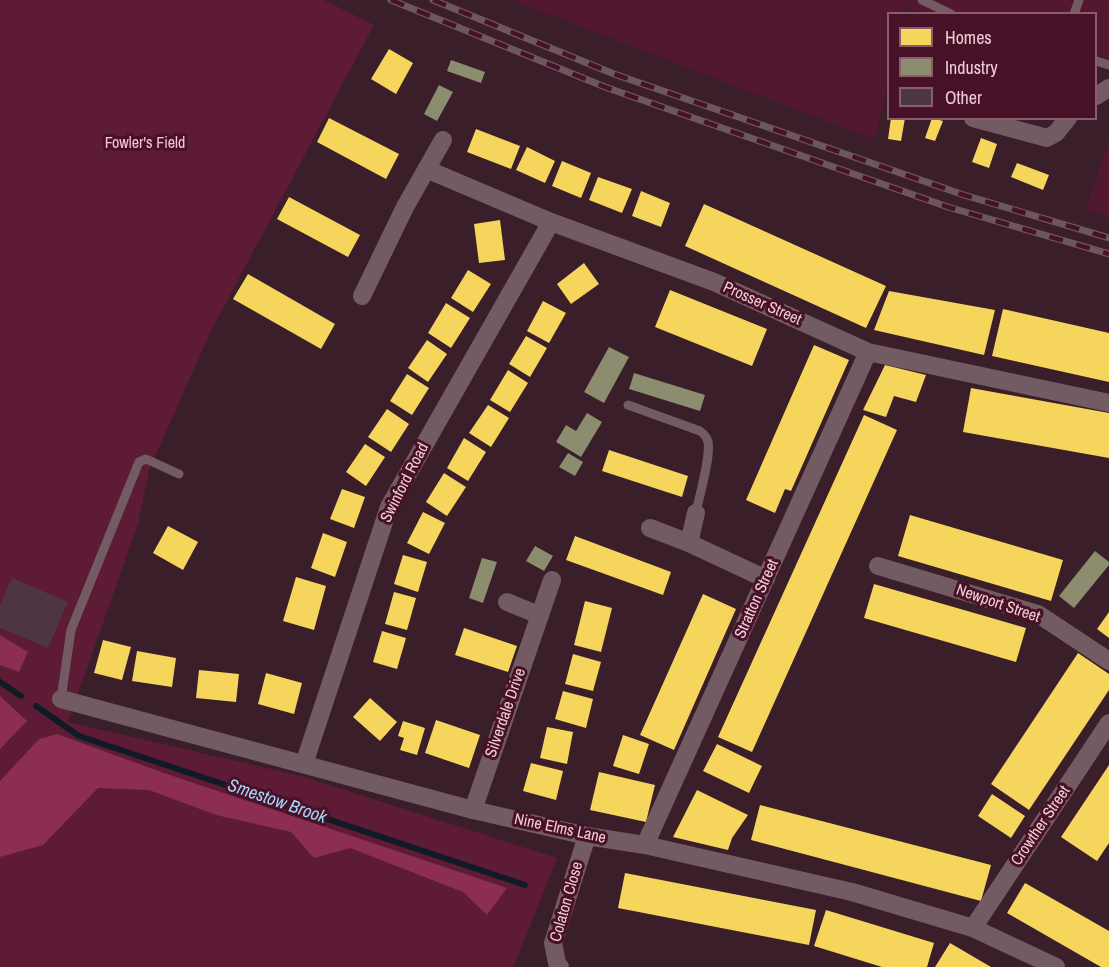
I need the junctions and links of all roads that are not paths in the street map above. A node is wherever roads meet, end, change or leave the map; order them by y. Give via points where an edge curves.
1 (922, 0) edge
2 (947, 12) edge
3 (980, 120) edge
4 (1066, 120) edge
5 (443, 140) dead end
6 (426, 170) junction
7 (550, 222) junction
8 (362, 296) dead end
9 (868, 352) junction
10 (1109, 404) edge
11 (628, 405) dead end
12 (179, 474) dead end
13 (696, 513) joint
14 (650, 528) dead end
15 (689, 543) junction
16 (878, 566) dead end
17 (766, 579) junction
18 (552, 580) dead end
19 (507, 602) dead end
20 (539, 615) junction
21 (1109, 661) edge
22 (61, 699) joint
23 (1109, 723) edge
24 (304, 764) junction
25 (473, 810) junction
26 (587, 836) junction
27 (645, 845) junction
28 (973, 928) junction
29 (560, 967) edge
30 (1056, 967) edge

1 - 2 lane
3 - 4 street via 1047,138
5 - 6 street
6 - 7 street, Prosser Street
6 - 8 street
7 - 9 street, Prosser Street via 714,282
7 - 24 street, Swinford Road via 389,507
9 - 10 street, Prosser Street
9 - 17 street, Stratton Street
11 - 13 lane via 706,435 708,454
12 - 22 lane via 146,459 139,462 71,630
13 - 15 street
14 - 15 street
15 - 17 street
16 - 21 street, Newport Street via 1038,614
17 - 27 street, Stratton Street
18 - 20 street, Silverdale Drive
19 - 20 street
20 - 25 street, Silverdale Drive
22 - 24 street, Nine Elms Lane
23 - 28 street, Crowther Street
24 - 25 street, Nine Elms Lane
25 - 26 street, Nine Elms Lane
26 - 27 street, Nine Elms Lane
26 - 29 street, Colaton Close via 553,943
27 - 28 street, Nine Elms Lane via 852,892
28 - 30 street, Nine Elms Lane

